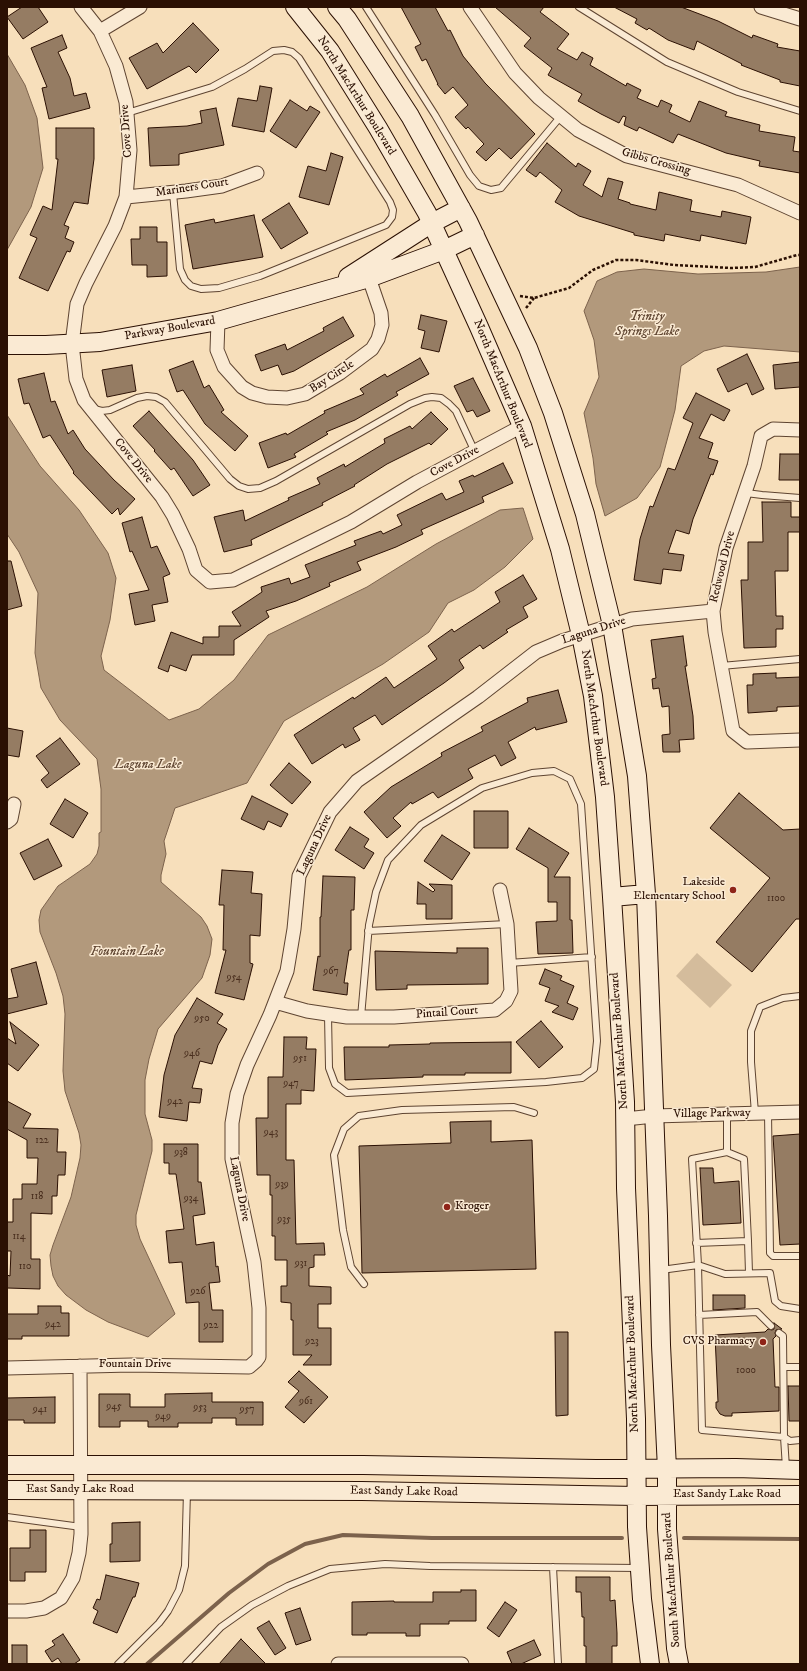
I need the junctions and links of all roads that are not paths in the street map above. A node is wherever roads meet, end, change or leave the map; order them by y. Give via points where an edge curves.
1 (81, 7) edge
2 (140, 7) edge
3 (295, 7) edge
4 (338, 7) edge
5 (366, 7) edge
6 (470, 7) edge
7 (579, 7) edge
8 (761, 7) edge
9 (800, 19) edge
10 (100, 31) junction
11 (800, 111) edge
12 (126, 113) junction
13 (561, 116) junction
14 (257, 173) dead end
15 (172, 193) junction
16 (126, 197) junction
17 (461, 208) junction
18 (800, 213) edge
19 (432, 223) junction
20 (475, 235) junction
21 (444, 250) junction
22 (369, 278) junction
23 (329, 289) junction
24 (218, 321) junction
25 (72, 344) junction
26 (7, 345) edge
27 (91, 408) junction
28 (522, 426) junction
29 (800, 430) edge
30 (475, 452) junction
31 (746, 492) junction
32 (800, 498) edge
33 (713, 611) junction
34 (612, 625) junction
35 (581, 635) junction
36 (800, 659) edge
37 (721, 666) junction
38 (800, 740) edge
39 (14, 804) dead end
40 (7, 822) edge
41 (500, 890) dead end
42 (646, 894) junction
43 (612, 896) junction
44 (507, 924) junction
45 (368, 931) junction
46 (592, 957) junction
47 (509, 963) junction
48 (800, 996) edge
49 (275, 1002) junction
50 (328, 1015) junction
51 (361, 1017) junction
52 (800, 1112) edge
53 (534, 1113) dead end
54 (761, 1113) junction
55 (727, 1114) junction
56 (654, 1116) junction
57 (625, 1119) junction
58 (727, 1152) junction
59 (748, 1240) junction
60 (696, 1243) junction
61 (800, 1256) edge
62 (698, 1265) junction
63 (660, 1270) junction
64 (630, 1273) junction
65 (749, 1273) junction
66 (364, 1284) dead end
67 (800, 1309) edge
68 (699, 1315) junction
69 (771, 1326) dead end
70 (779, 1333) dead end
71 (259, 1357) joint
72 (80, 1366) junction
73 (800, 1366) edge
74 (784, 1367) junction
75 (7, 1368) edge
76 (784, 1437) junction
77 (800, 1440) edge
78 (7, 1465) edge
79 (81, 1465) junction
80 (363, 1465) junction
81 (636, 1469) junction
82 (668, 1469) junction
83 (793, 1470) edge
84 (7, 1490) edge
85 (82, 1490) junction
86 (187, 1490) junction
87 (362, 1491) junction
88 (667, 1495) junction
89 (800, 1495) edge
90 (636, 1496) junction
91 (7, 1517) edge
92 (81, 1527) junction
93 (553, 1567) junction
94 (640, 1568) junction
95 (7, 1611) edge
96 (118, 1664) edge
97 (186, 1664) edge
98 (338, 1664) edge
99 (462, 1664) edge
100 (558, 1664) edge
101 (650, 1664) edge
102 (679, 1664) edge

1 - 10 street, Cove Drive
2 - 10 street
3 - 19 main road, North MacArthur Boulevard via 330,51 378,128
4 - 17 main road via 410,116
5 - 13 lane via 479,186 491,190 501,188
6 - 13 street, Gibbs Crossing via 515,73
7 - 11 lane via 667,62 738,92
8 - 9 street
10 - 12 street, Cove Drive via 116,66 126,102
12 - 15 lane via 212,87 273,51 292,52 299,58 393,210 392,217 386,225 260,276 219,288 201,289 191,286 180,270
12 - 16 street, Cove Drive via 130,150
13 - 18 street, Gibbs Crossing via 578,130 627,156 738,185
14 - 15 street, Mariners Court via 222,186
15 - 16 street, Mariners Court
16 - 25 street, Cove Drive via 115,226 77,304
17 - 19 main road, Parkway Boulevard
17 - 20 main road
19 - 21 main road, North MacArthur Boulevard
19 - 23 main road, Parkway Boulevard
20 - 21 main road, Parkway Boulevard
20 - 34 main road via 528,348 553,413 585,514
21 - 22 main road, Parkway Boulevard
21 - 28 main road, North MacArthur Boulevard
22 - 23 main road, Parkway Boulevard
22 - 24 street, Bay Circle via 381,312 382,324 378,339 372,349 305,394 287,398 267,397 242,387 224,367 217,350
23 - 24 main road, Parkway Boulevard
24 - 25 main road, Parkway Boulevard via 100,342
25 - 26 main road, Parkway Boulevard
25 - 27 street, Cove Drive via 76,379 84,400
27 - 30 lane via 102,411 147,396 166,402 230,479 248,489 260,488 276,481 410,404 425,398 440,398 456,411
27 - 30 street, Cove Drive via 162,497 189,549 196,570 210,582 240,577 351,522 417,482
28 - 30 street, Cove Drive
28 - 35 main road, North MacArthur Boulevard via 560,549
29 - 31 street, Redwood Drive via 773,429 761,436
31 - 32 lane
31 - 33 street, Redwood Drive via 726,548
33 - 34 street, Laguna Drive via 632,618
33 - 37 street, Redwood Drive
34 - 35 street, Laguna Drive
34 - 42 main road via 637,776
35 - 43 main road, North MacArthur Boulevard via 593,696 604,790
35 - 49 street, Laguna Drive via 536,652 472,701 357,781 330,812 299,876 287,971
36 - 37 lane
37 - 38 street, Redwood Drive via 733,732 747,742
39 - 40 street via 11,819
41 - 44 street, Pintail Court
42 - 43 main road
42 - 56 main road
43 - 57 main road, North MacArthur Boulevard
44 - 45 lane
44 - 47 street, Pintail Court
45 - 46 lane via 376,892 388,860 421,825 482,788 532,773 554,771 570,779 581,804
45 - 51 lane
46 - 47 lane
46 - 50 lane via 597,1041 594,1069 582,1078 347,1093 335,1084 329,1068
47 - 51 street, Pintail Court via 511,991 506,1001 495,1010
48 - 54 lane via 783,998 760,1007 751,1031 751,1062
49 - 50 street, Pintail Court
49 - 71 street, Laguna Drive via 247,1064 237,1094 232,1123 232,1159 254,1262 259,1308
50 - 51 street, Pintail Court
52 - 54 street, Village Parkway
53 - 66 lane via 514,1106 402,1110 359,1116 344,1129 334,1155 343,1230 351,1267
54 - 55 street, Village Parkway
54 - 61 lane via 770,1253 773,1256
55 - 56 street, Village Parkway
55 - 58 lane
56 - 57 street, Village Parkway
56 - 63 main road
57 - 64 main road, North MacArthur Boulevard
58 - 59 lane via 744,1160
58 - 60 lane via 692,1159
59 - 60 lane
59 - 65 lane
60 - 62 lane
62 - 63 lane
62 - 65 lane via 725,1274
62 - 68 lane
63 - 64 main road
63 - 82 main road via 661,1345
64 - 81 main road, North MacArthur Boulevard
65 - 67 lane via 770,1273 775,1301 781,1306
68 - 69 lane via 757,1312
68 - 76 lane via 702,1430
70 - 74 lane via 782,1336
71 - 72 street, Fountain Drive via 249,1366
72 - 75 street, Fountain Drive
72 - 79 street
73 - 74 lane
74 - 76 lane
76 - 77 lane via 790,1441
76 - 83 lane
78 - 79 main road, East Sandy Lake Road
79 - 80 main road, East Sandy Lake Road
79 - 85 street
80 - 81 main road, East Sandy Lake Road
80 - 87 main road
81 - 82 main road, East Sandy Lake Road
81 - 90 main road, North MacArthur Boulevard
82 - 83 main road, East Sandy Lake Road
82 - 88 main road
84 - 85 main road, East Sandy Lake Road
85 - 86 main road, East Sandy Lake Road
85 - 92 street
86 - 87 main road, East Sandy Lake Road
86 - 96 lane via 186,1566 179,1590 159,1622
87 - 90 main road, East Sandy Lake Road
88 - 89 main road, East Sandy Lake Road
88 - 90 main road, East Sandy Lake Road
88 - 102 main road, South MacArthur Boulevard via 668,1557
90 - 94 main road
91 - 92 lane
92 - 95 street via 79,1553 73,1578 61,1598 44,1608
93 - 94 lane
93 - 97 lane via 385,1564 330,1569 288,1586 252,1605 221,1626
93 - 100 lane
94 - 101 main road
98 - 99 street

